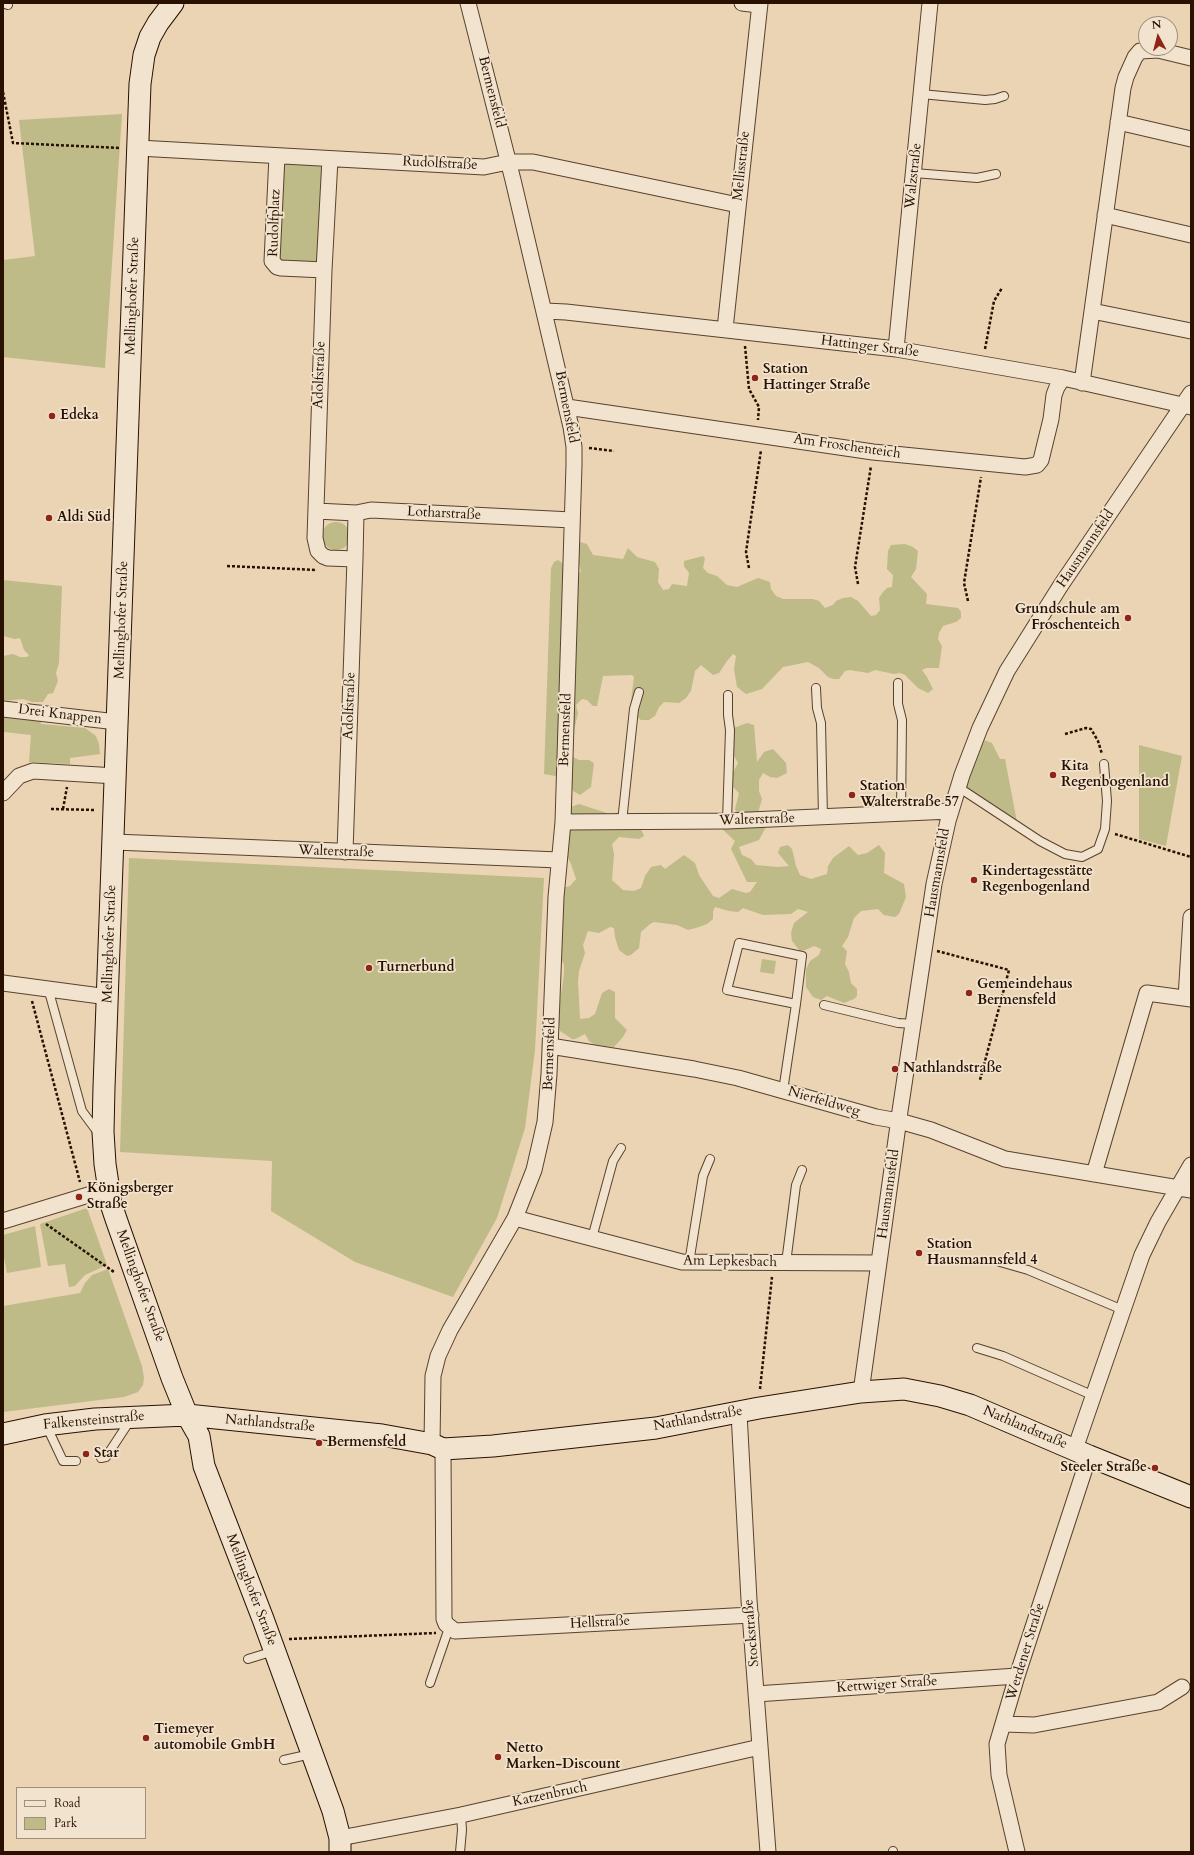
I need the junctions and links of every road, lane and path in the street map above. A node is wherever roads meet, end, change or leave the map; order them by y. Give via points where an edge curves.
1 (173, 3) edge
2 (468, 3) edge
3 (742, 3) edge
4 (930, 3) edge
5 (759, 4) edge
6 (1191, 58) edge
7 (3, 92) edge
8 (922, 94) junction
9 (1004, 96) dead end
10 (1118, 122) junction
11 (1191, 139) edge
12 (138, 148) junction
13 (277, 156) junction
14 (330, 159) junction
15 (508, 162) junction
16 (914, 172) junction
17 (996, 174) dead end
18 (738, 205) junction
19 (1105, 215) junction
20 (1191, 235) edge
21 (324, 270) junction
22 (1002, 288) dead end
23 (544, 311) junction
24 (1092, 311) junction
25 (725, 330) junction
26 (1191, 331) edge
27 (744, 332) junction
28 (896, 349) junction
29 (982, 364) junction
30 (1062, 378) junction
31 (1082, 383) junction
32 (1188, 402) edge
33 (567, 407) junction
34 (760, 435) junction
35 (574, 447) junction
36 (614, 452) dead end
37 (873, 452) junction
38 (983, 463) junction
39 (316, 511) junction
40 (356, 513) junction
41 (572, 520) junction
42 (320, 554) junction
43 (355, 559) junction
44 (227, 566) dead end
45 (749, 568) dead end
46 (858, 584) dead end
47 (968, 601) dead end
48 (898, 683) dead end
49 (816, 688) dead end
50 (639, 692) dead end
51 (728, 695) dead end
52 (3, 709) edge
53 (117, 722) junction
54 (1065, 734) dead end
55 (1104, 764) joint
56 (69, 772) junction
57 (116, 776) junction
58 (958, 787) junction
59 (3, 793) edge
60 (51, 809) dead end
61 (63, 810) junction
62 (115, 810) junction
63 (951, 811) junction
64 (901, 813) junction
65 (823, 817) junction
66 (727, 821) junction
67 (563, 822) junction
68 (622, 822) junction
69 (1105, 830) junction
70 (114, 842) junction
71 (345, 852) junction
72 (1191, 857) edge
73 (559, 860) junction
74 (1191, 917) edge
75 (925, 948) junction
76 (3, 983) edge
77 (28, 985) junction
78 (48, 988) junction
79 (108, 997) junction
80 (1189, 998) edge
81 (796, 1004) junction
82 (824, 1005) dead end
83 (914, 1024) junction
84 (550, 1046) junction
85 (980, 1080) dead end
86 (783, 1091) junction
87 (899, 1121) junction
88 (104, 1141) junction
89 (621, 1148) dead end
90 (710, 1159) dead end
91 (1191, 1165) edge
92 (802, 1170) dead end
93 (1094, 1174) junction
94 (108, 1189) junction
95 (1185, 1189) edge
96 (84, 1196) junction
97 (31, 1213) junction
98 (515, 1218) junction
99 (3, 1222) edge
100 (592, 1238) junction
101 (1000, 1262) dead end
102 (689, 1263) junction
103 (779, 1263) junction
104 (879, 1263) junction
105 (114, 1272) dead end
106 (1123, 1310) junction
107 (977, 1348) dead end
108 (861, 1392) junction
109 (1094, 1396) junction
110 (759, 1408) junction
111 (738, 1413) junction
112 (187, 1415) junction
113 (133, 1416) junction
114 (45, 1425) junction
115 (3, 1434) edge
116 (437, 1446) junction
117 (1082, 1453) junction
118 (101, 1458) dead end
119 (76, 1461) dead end
120 (1191, 1497) edge
121 (751, 1615) junction
122 (449, 1628) junction
123 (273, 1645) junction
124 (248, 1659) dead end
125 (1017, 1676) junction
126 (430, 1683) dead end
127 (1182, 1687) dead end
128 (756, 1694) junction
129 (1004, 1724) junction
130 (760, 1747) junction
131 (312, 1754) junction
132 (284, 1760) dead end
133 (460, 1815) junction
134 (340, 1845) edge
135 (460, 1852) edge
136 (768, 1852) edge
137 (1017, 1852) edge

1 - 12 main road, Mellinghofer Straße via 154,29 144,55 140,84
2 - 15 street, Bermensfeld
3 - 5 street
4 - 8 street, Walzstraße
5 - 18 street, Mellisstraße
6 - 10 street via 1158,50 1145,50 1137,54 1124,82
7 - 12 path via 13,143
8 - 9 lane via 985,100
8 - 16 street, Walzstraße
10 - 11 street
10 - 19 street
12 - 13 street, Rudolfstraße
12 - 53 main road, Mellinghofer Straße
13 - 14 street, Rudolfstraße
13 - 21 street, Rudolfplatz via 272,261 277,267 282,268
14 - 15 street, Rudolfstraße via 484,167
14 - 21 street, Adolfstraße
15 - 18 street, Rudolfstraße via 533,162
15 - 23 street, Bermensfeld
16 - 17 lane via 977,178
16 - 28 street, Walzstraße
18 - 25 street, Mellisstraße
19 - 20 street
19 - 24 street
21 - 39 street, Adolfstraße
22 - 29 path via 994,301
23 - 25 street, Hattinger Straße
23 - 33 street, Bermensfeld
24 - 26 street
24 - 31 street
25 - 27 street, Hattinger Straße
27 - 28 street, Hattinger Straße
27 - 34 path via 749,389 759,407
28 - 29 street, Hattinger Straße
29 - 30 street, Hattinger Straße
30 - 31 street, Hattinger Straße
30 - 38 street, Am Froschenteich via 1056,387 1051,419 1039,463 1025,467
31 - 32 street, Hattinger Straße
32 - 58 street, Hausmannsfeld via 1061,585 1007,672 980,728
33 - 34 street, Am Froschenteich
33 - 35 street, Bermensfeld
34 - 37 street, Am Froschenteich
34 - 45 path via 746,552
35 - 36 path
35 - 41 street, Bermensfeld
37 - 38 street, Am Froschenteich
37 - 46 path via 855,567
38 - 47 path via 964,583
39 - 40 street, Lotharstraße
39 - 42 street, Adolfstraße via 315,542
40 - 41 street, Lotharstraße via 371,510
40 - 43 street, Adolfstraße
41 - 67 street, Bermensfeld
42 - 43 street via 328,558
42 - 44 path via 320,570
43 - 71 street, Adolfstraße
48 - 64 lane via 898,704 902,720
49 - 65 lane via 821,723
50 - 68 lane via 634,709
51 - 66 lane via 730,730
52 - 53 street, Drei Knappen
53 - 57 main road, Mellinghofer Straße
54 - 55 path via 1091,729 1098,741
55 - 69 lane via 1107,802
56 - 57 street
56 - 59 street via 26,773 19,776
56 - 61 path
57 - 62 main road, Mellinghofer Straße
58 - 63 street, Hausmannsfeld
58 - 69 lane via 1040,841 1072,857 1082,857 1098,849
60 - 61 path
61 - 62 path
62 - 70 main road, Mellinghofer Straße
63 - 64 street, Walterstraße
63 - 75 street, Hausmannsfeld via 934,884
64 - 65 street, Walterstraße
65 - 66 street, Walterstraße
66 - 68 street, Walterstraße
67 - 68 street, Walterstraße
67 - 73 street, Bermensfeld
69 - 72 path
70 - 71 street, Walterstraße
70 - 79 main road, Mellinghofer Straße
71 - 73 street, Walterstraße
73 - 84 street, Bermensfeld
74 - 80 street
75 - 83 street, Hausmannsfeld
75 - 85 path via 1009,970
76 - 77 street
77 - 78 street
77 - 96 path
78 - 79 street
78 - 88 lane via 82,1112
79 - 88 main road, Mellinghofer Straße
80 - 93 street via 1147,993
81 - 81 lane via 802,956 739,943 727,990
81 - 86 lane
82 - 83 lane
83 - 87 street, Hausmannsfeld
84 - 86 street, Nierfeldweg via 715,1072
84 - 98 street, Bermensfeld via 548,1103 543,1137 534,1170
86 - 87 street, Nierfeldweg
87 - 93 street, Nierfeldweg via 1005,1159
87 - 104 street, Hausmannsfeld
88 - 94 main road, Mellinghofer Straße
89 - 100 lane via 613,1161
90 - 102 lane via 703,1176
91 - 95 street
92 - 103 lane via 796,1185
93 - 95 street, Nierfeldweg
94 - 96 street
94 - 112 main road, Mellinghofer Straße via 116,1219
95 - 106 street via 1149,1240
96 - 97 street
97 - 99 street
97 - 105 path
98 - 100 street, Am Lepkesbach
98 - 116 street, Bermensfeld via 450,1330 438,1356 433,1376
100 - 102 street, Am Lepkesbach
101 - 106 lane via 1028,1270
102 - 103 street, Am Lepkesbach
103 - 104 street, Am Lepkesbach
103 - 110 path
104 - 108 street, Hausmannsfeld
106 - 109 street
107 - 109 lane via 1003,1356
108 - 110 main road, Nathlandstraße
108 - 117 main road, Nathlandstraße via 904,1389 953,1399
109 - 117 street
110 - 111 main road, Nathlandstraße
111 - 116 main road, Nathlandstraße via 656,1428 493,1446
111 - 121 street, Stockstraße
112 - 113 main road, Falkensteinstraße
112 - 116 main road, Nathlandstraße via 372,1434
112 - 123 main road, Mellinghofer Straße via 199,1436 204,1466
113 - 114 main road, Falkensteinstraße
113 - 118 lane via 106,1457
114 - 115 main road, Falkensteinstraße
114 - 119 lane via 64,1461
116 - 122 street, Bermensfeld via 443,1607 444,1619
117 - 120 main road, Nathlandstraße
117 - 125 street, Werdener Straße
121 - 122 street, Hellstraße via 459,1632
121 - 128 street, Stockstraße
122 - 123 path via 433,1635
122 - 126 lane
123 - 124 lane
123 - 131 main road, Mellinghofer Straße
125 - 128 street, Kettwiger Straße
125 - 129 street, Werdener Straße
127 - 129 street via 1158,1702 1034,1725
128 - 130 street, Stockstraße
129 - 137 street, Werdener Straße via 997,1744 998,1766 1005,1808
130 - 133 street, Katzenbruch
130 - 136 street, Stockstraße
131 - 132 lane
131 - 134 main road, Mellinghofer Straße via 333,1811
133 - 134 street, Katzenbruch
133 - 135 lane

